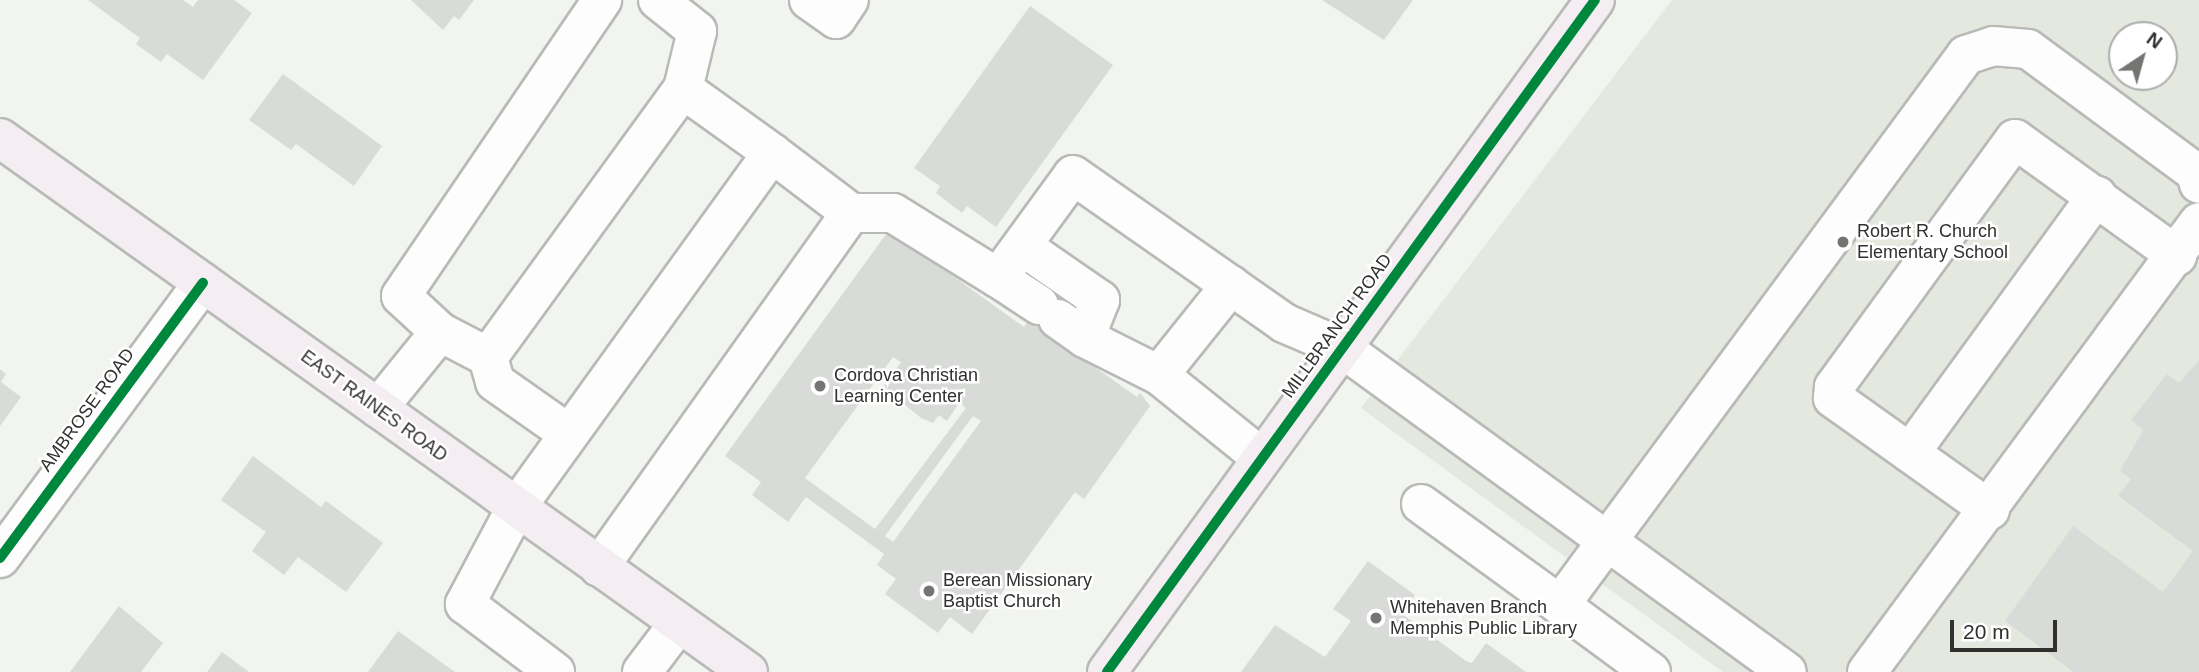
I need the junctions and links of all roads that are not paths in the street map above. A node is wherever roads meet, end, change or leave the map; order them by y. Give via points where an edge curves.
1 (602, 0) edge
2 (658, 0) edge
3 (1595, 0) edge
4 (683, 89) junction
5 (0, 138) edge
6 (772, 153) junction
7 (2194, 164) edge
8 (2097, 196) junction
9 (851, 213) junction
10 (2199, 222) edge
11 (1022, 246) junction
12 (2177, 256) junction
13 (998, 278) junction
14 (203, 283) junction
15 (1231, 285) junction
16 (1061, 321) junction
17 (440, 332) junction
18 (1342, 348) junction
19 (488, 356) junction
20 (1159, 375) junction
21 (378, 408) junction
22 (569, 434) junction
23 (1910, 453) junction
24 (1262, 458) junction
25 (1421, 504) dead end
26 (516, 508) junction
27 (1990, 510) junction
28 (1606, 541) junction
29 (0, 558) edge
30 (599, 567) junction
31 (1560, 605) junction
32 (679, 623) junction
33 (555, 672) edge
34 (642, 672) edge
35 (748, 672) edge
36 (1107, 672) edge
37 (1651, 672) edge
38 (1787, 672) edge
39 (1867, 672) edge

1 - 17 street via 401,296
2 - 4 street via 697,31
3 - 18 main road, MILLBRANCH ROAD
4 - 6 street
4 - 19 street
5 - 14 main road, EAST RAINES ROAD
6 - 9 street
6 - 22 street
7 - 28 street via 2028,48 1993,46 1966,55
8 - 12 street
8 - 23 street
8 - 23 street via 2015,139 1834,387 1833,398
9 - 13 street via 893,213
9 - 30 street
10 - 12 street
11 - 13 street
11 - 15 street via 1073,175
11 - 16 street via 1100,300
12 - 27 street
13 - 16 street
14 - 21 main road, EAST RAINES ROAD
14 - 29 street, AMBROSE ROAD
15 - 18 street via 1284,323
15 - 20 street
16 - 20 street
17 - 19 street
17 - 21 street
18 - 24 main road, MILLBRANCH ROAD
18 - 28 street
19 - 22 street via 495,382
20 - 24 street
21 - 26 main road, EAST RAINES ROAD
22 - 26 street
23 - 27 street
24 - 36 main road, MILLBRANCH ROAD
25 - 31 street
26 - 30 main road, EAST RAINES ROAD
26 - 33 street via 465,604
27 - 39 street
28 - 31 street
28 - 38 street
30 - 32 main road, EAST RAINES ROAD
31 - 37 street
32 - 34 street
32 - 35 main road, EAST RAINES ROAD

